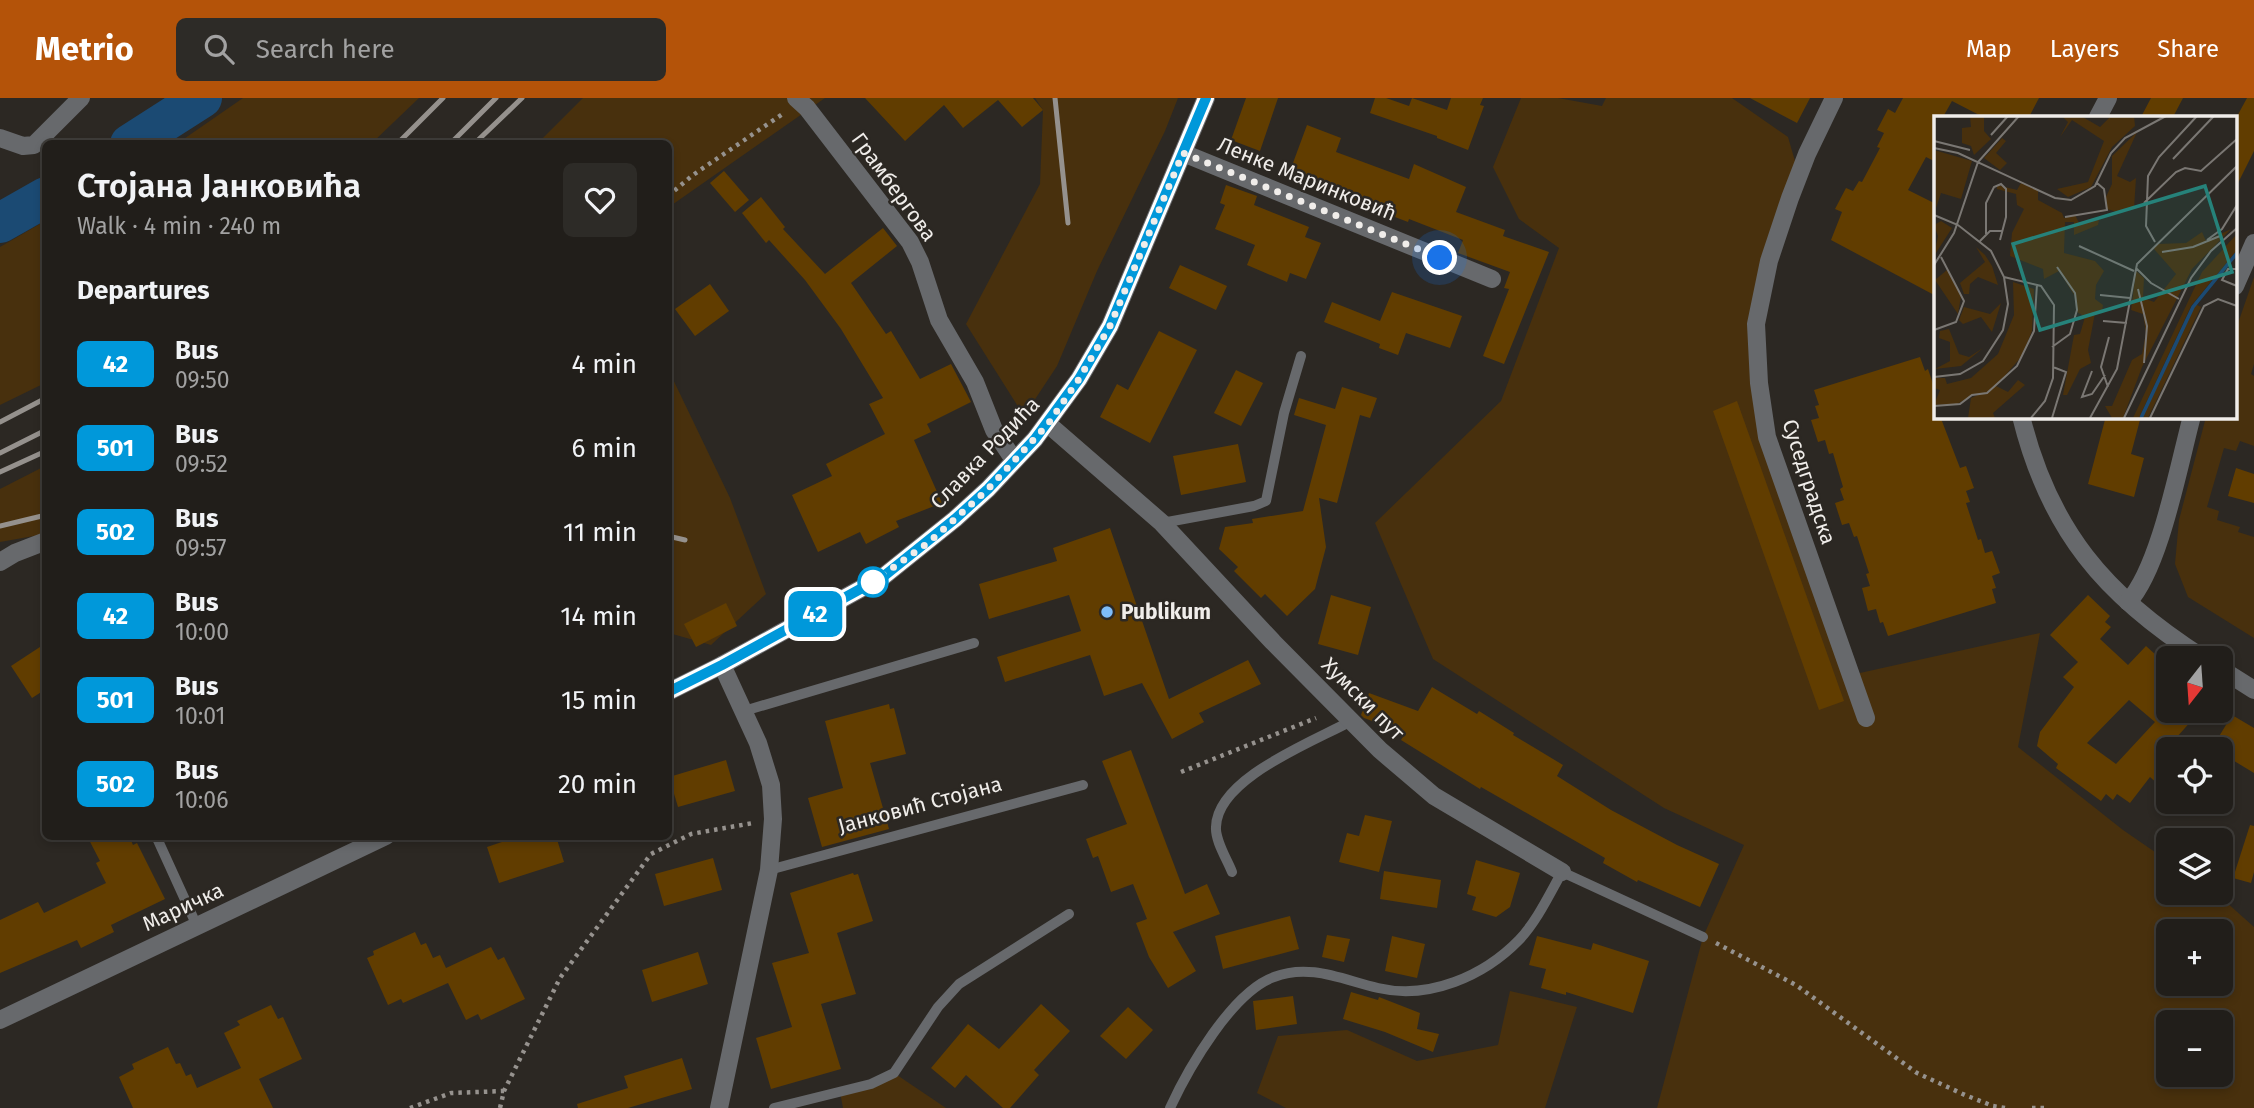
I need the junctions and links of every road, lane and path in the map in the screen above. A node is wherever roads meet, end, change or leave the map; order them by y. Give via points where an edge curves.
1 (80, 98) edge
2 (1206, 98) edge
3 (1834, 98) edge
4 (2108, 98) edge
5 (798, 100) edge
6 (2099, 116) edge
7 (0, 138) edge
8 (1183, 153) junction
9 (672, 192) edge
10 (2254, 243) edge
11 (1492, 279) dead end
12 (2236, 284) edge
13 (1301, 356) dead end
14 (2022, 418) edge
15 (2191, 418) edge
16 (1048, 424) junction
17 (1014, 460) junction
18 (1161, 523) junction
19 (42, 543) edge
20 (0, 562) edge
21 (2128, 602) junction
22 (974, 643) dead end
23 (2184, 646) edge
24 (722, 665) junction
25 (2233, 677) edge
26 (672, 690) edge
27 (2254, 690) edge
28 (744, 711) junction
29 (1345, 715) junction
30 (1866, 718) dead end
31 (1181, 772) dead end
32 (1083, 785) dead end
33 (773, 819) junction
34 (158, 840) edge
35 (378, 840) edge
36 (769, 870) junction
37 (1232, 872) dead end
38 (1562, 872) junction
39 (1069, 914) dead end
40 (197, 926) junction
41 (1703, 937) joint
42 (0, 1020) edge
43 (504, 1091) junction
44 (410, 1108) edge
45 (500, 1108) edge
46 (719, 1108) edge
47 (774, 1108) edge
48 (1170, 1108) edge
49 (2005, 1108) edge
50 (2032, 1108) edge
51 (2044, 1108) edge

1 - 7 street via 34,145
2 - 8 street, Славка Родића
3 - 30 street, Суседградска via 1807,155 1766,272 1756,324 1759,383 1767,437
4 - 6 street
5 - 9 path
5 - 17 street, Грамбергова via 910,242 944,331
8 - 11 street, Ленке Маринковић
8 - 16 street, Славка Родића via 1110,326
10 - 12 street
13 - 18 lane via 1266,501
14 - 21 street via 2037,472 2062,524 2080,551
15 - 21 street via 2148,569
16 - 17 street, Славка Родића
16 - 18 street, Хумски пут
17 - 24 street, Славка Родића via 955,519 884,576
18 - 29 street, Хумски пут
19 - 20 street
21 - 23 street
22 - 28 lane
24 - 26 street
24 - 28 street
25 - 27 street
28 - 33 street via 771,785
29 - 31 path
29 - 37 lane via 1253,774 1224,801 1215,830
29 - 38 street, Хумски пут via 1434,796
32 - 36 lane, Јанковић Стојана
33 - 36 street
33 - 43 path via 691,834 651,854 560,978
34 - 40 lane
35 - 40 street, Маричка
36 - 46 street
38 - 41 lane, Хумски пут
38 - 48 lane via 1519,940 1479,972 1461,979 1415,990 1382,989 1310,971 1265,981 1215,1031 1185,1075
39 - 47 lane via 959,984 894,1073 871,1084
40 - 42 street, Маричка
41 - 49 path via 1796,985 1917,1073 1965,1096
43 - 44 path via 451,1093
43 - 45 path
50 - 51 path

